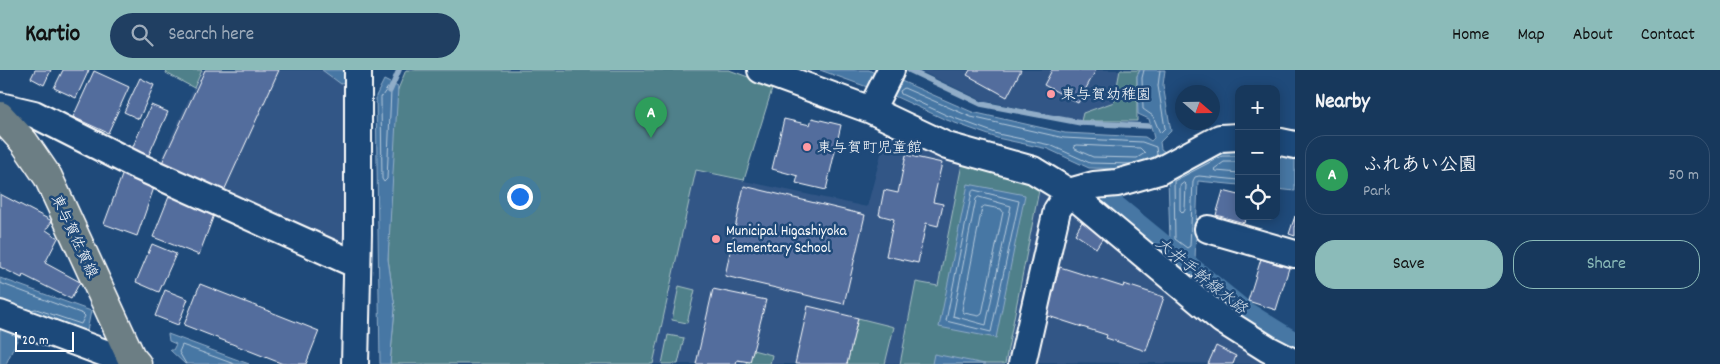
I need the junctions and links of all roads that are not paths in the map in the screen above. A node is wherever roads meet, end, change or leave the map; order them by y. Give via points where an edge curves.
1 (358, 70) edge
2 (761, 70) edge
3 (891, 70) edge
4 (0, 106) edge
5 (871, 110) junction
6 (0, 116) edge
7 (1235, 137) edge
8 (1280, 142) edge
9 (1295, 145) edge
10 (1069, 192) junction
11 (1208, 229) dead end
12 (1295, 254) edge
13 (358, 265) junction
14 (0, 314) edge
15 (134, 360) edge
16 (1295, 363) edge
17 (355, 364) edge
18 (1022, 364) edge

1 - 13 street
2 - 5 street
3 - 5 street
4 - 13 street via 34,114 135,165
5 - 10 street via 946,146 1033,170
6 - 15 main road, 東与賀佐賀線 via 24,142 48,177
7 - 10 street via 1220,138 1169,166 1117,183
8 - 9 street
10 - 16 street via 1222,320
10 - 18 street via 1056,210
11 - 12 street
13 - 17 street
14 - 15 street via 118,358

